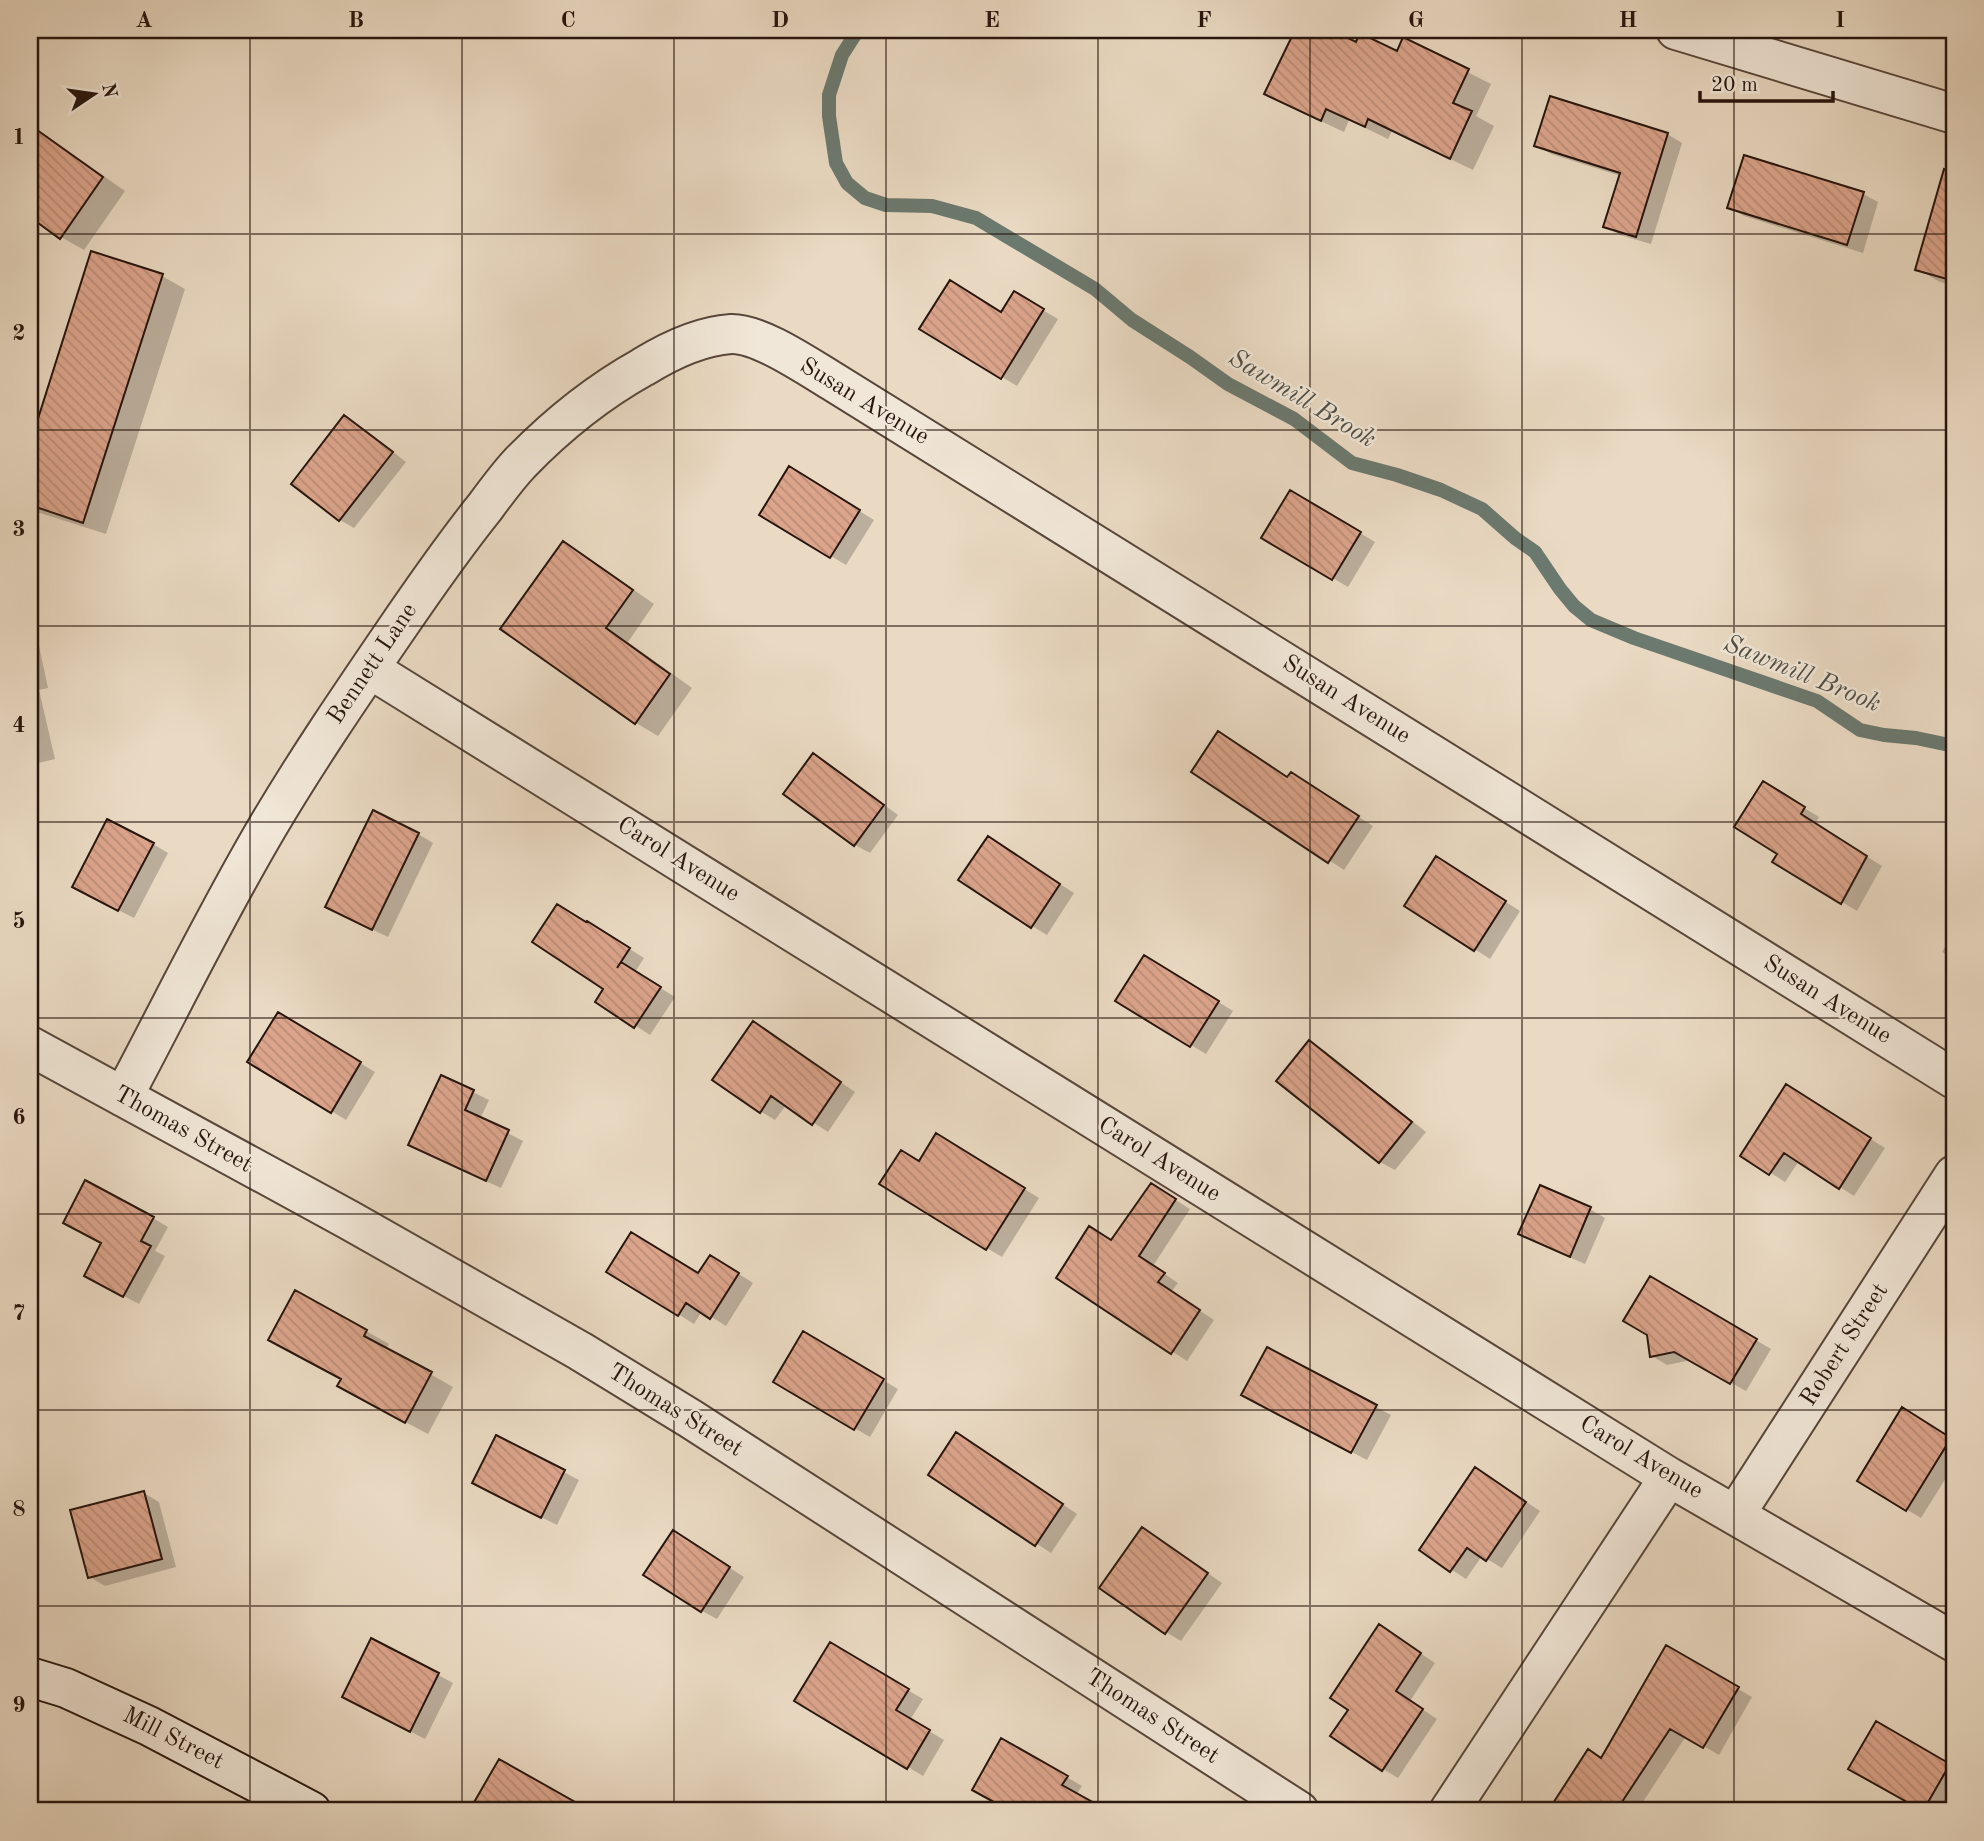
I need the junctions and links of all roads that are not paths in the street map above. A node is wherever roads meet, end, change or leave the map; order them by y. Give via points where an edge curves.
1 (1676, 30) edge
2 (1954, 114) edge
3 (732, 334) joint
4 (370, 669) junction
5 (30, 1046) edge
6 (1954, 1079) edge
7 (123, 1097) junction
8 (1954, 1175) edge
9 (1670, 1477) junction
10 (1735, 1515) junction
11 (1954, 1642) edge
12 (30, 1677) edge
13 (311, 1811) edge
14 (1299, 1811) edge
15 (1449, 1811) edge

1 - 2 street
3 - 4 street, Bennett Lane via 692,343 654,360 613,385 540,443 446,556
3 - 6 street, Susan Avenue via 764,343 832,381
4 - 7 street, Bennett Lane via 267,829
4 - 9 street, Carol Avenue
5 - 7 street, Thomas Street
7 - 14 street, Thomas Street via 580,1351
8 - 10 street, Robert Street
9 - 10 street, Carol Avenue
9 - 15 street
10 - 11 street, Carol Avenue
12 - 13 street, Mill Street via 66,1688 149,1726

